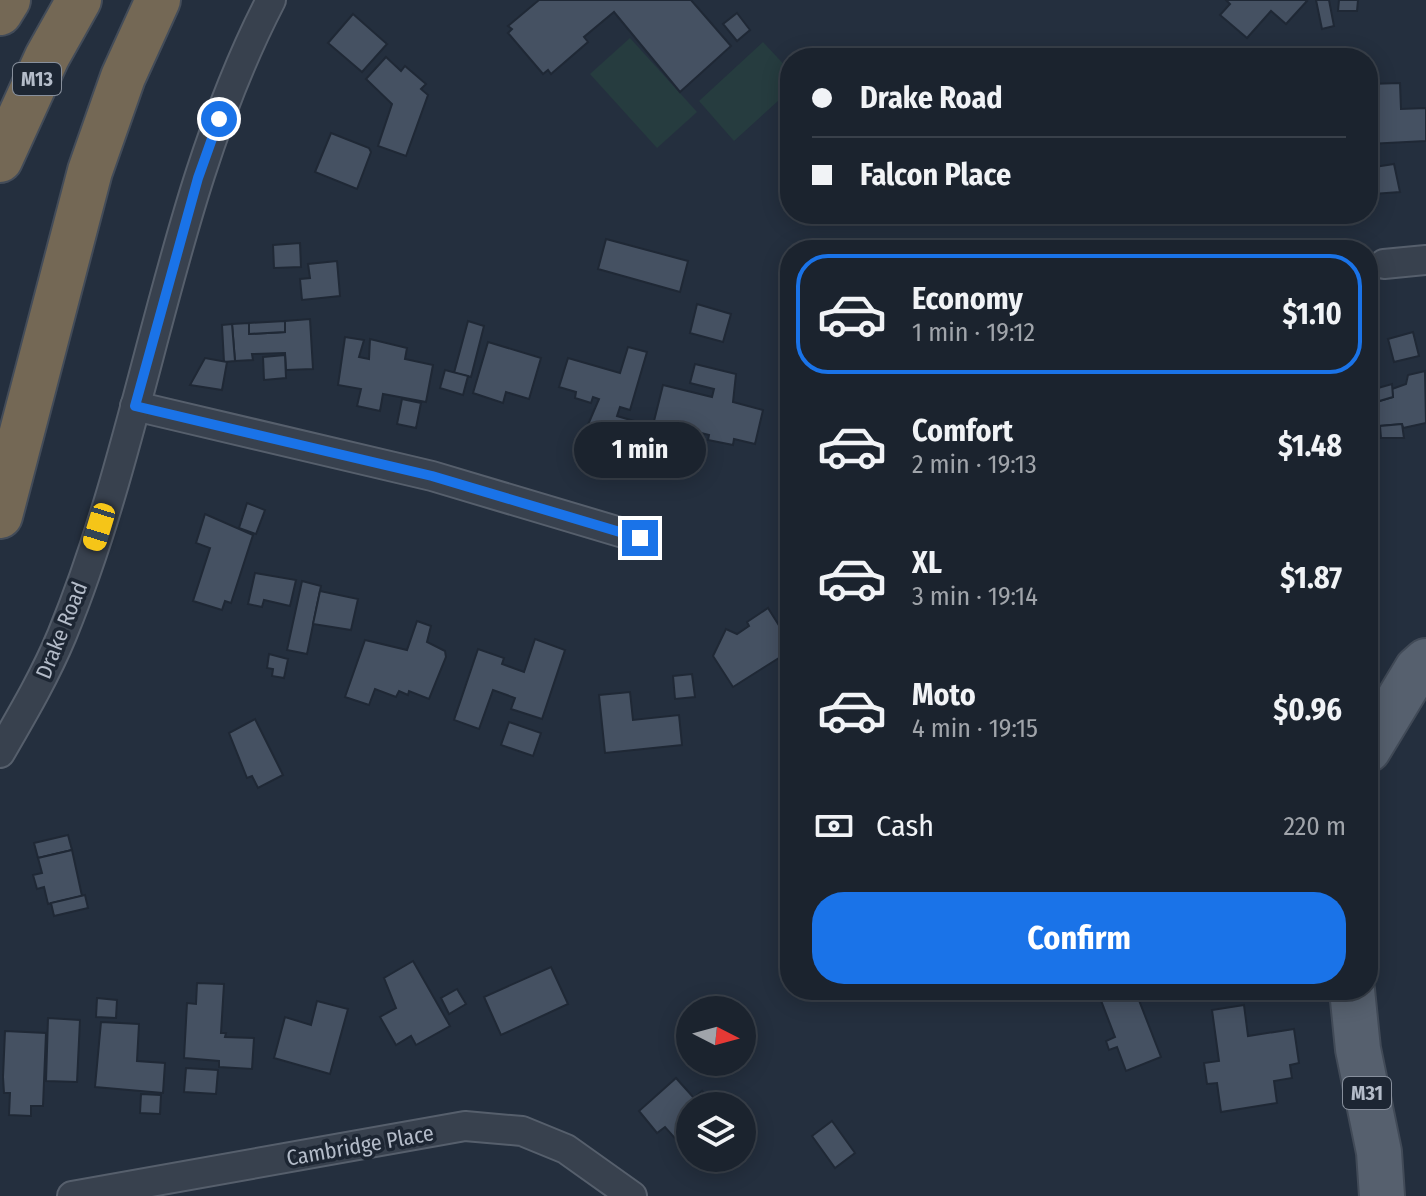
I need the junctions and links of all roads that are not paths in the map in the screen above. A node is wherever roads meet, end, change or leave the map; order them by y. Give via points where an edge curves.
1 (8, 0) edge
2 (79, 0) edge
3 (158, 0) edge
4 (271, 0) edge
5 (0, 13) edge
6 (0, 160) edge
7 (1426, 260) edge
8 (1384, 264) dead end
9 (135, 406) junction
10 (0, 516) edge
11 (640, 538) dead end
12 (1426, 661) edge
13 (1378, 733) edge
14 (0, 753) edge
15 (1353, 1000) edge
16 (72, 1196) edge
17 (632, 1196) edge
18 (1382, 1196) edge

1 - 5 highway
2 - 6 highway, M13
3 - 10 highway via 123,77 90,171
4 - 9 street, Drake Road via 241,60 198,178
7 - 8 street
9 - 11 street via 432,476
9 - 14 street, Drake Road via 62,635
12 - 13 main road
15 - 18 main road, M31
16 - 17 street, Cambridge Place via 465,1126 522,1131 566,1149

